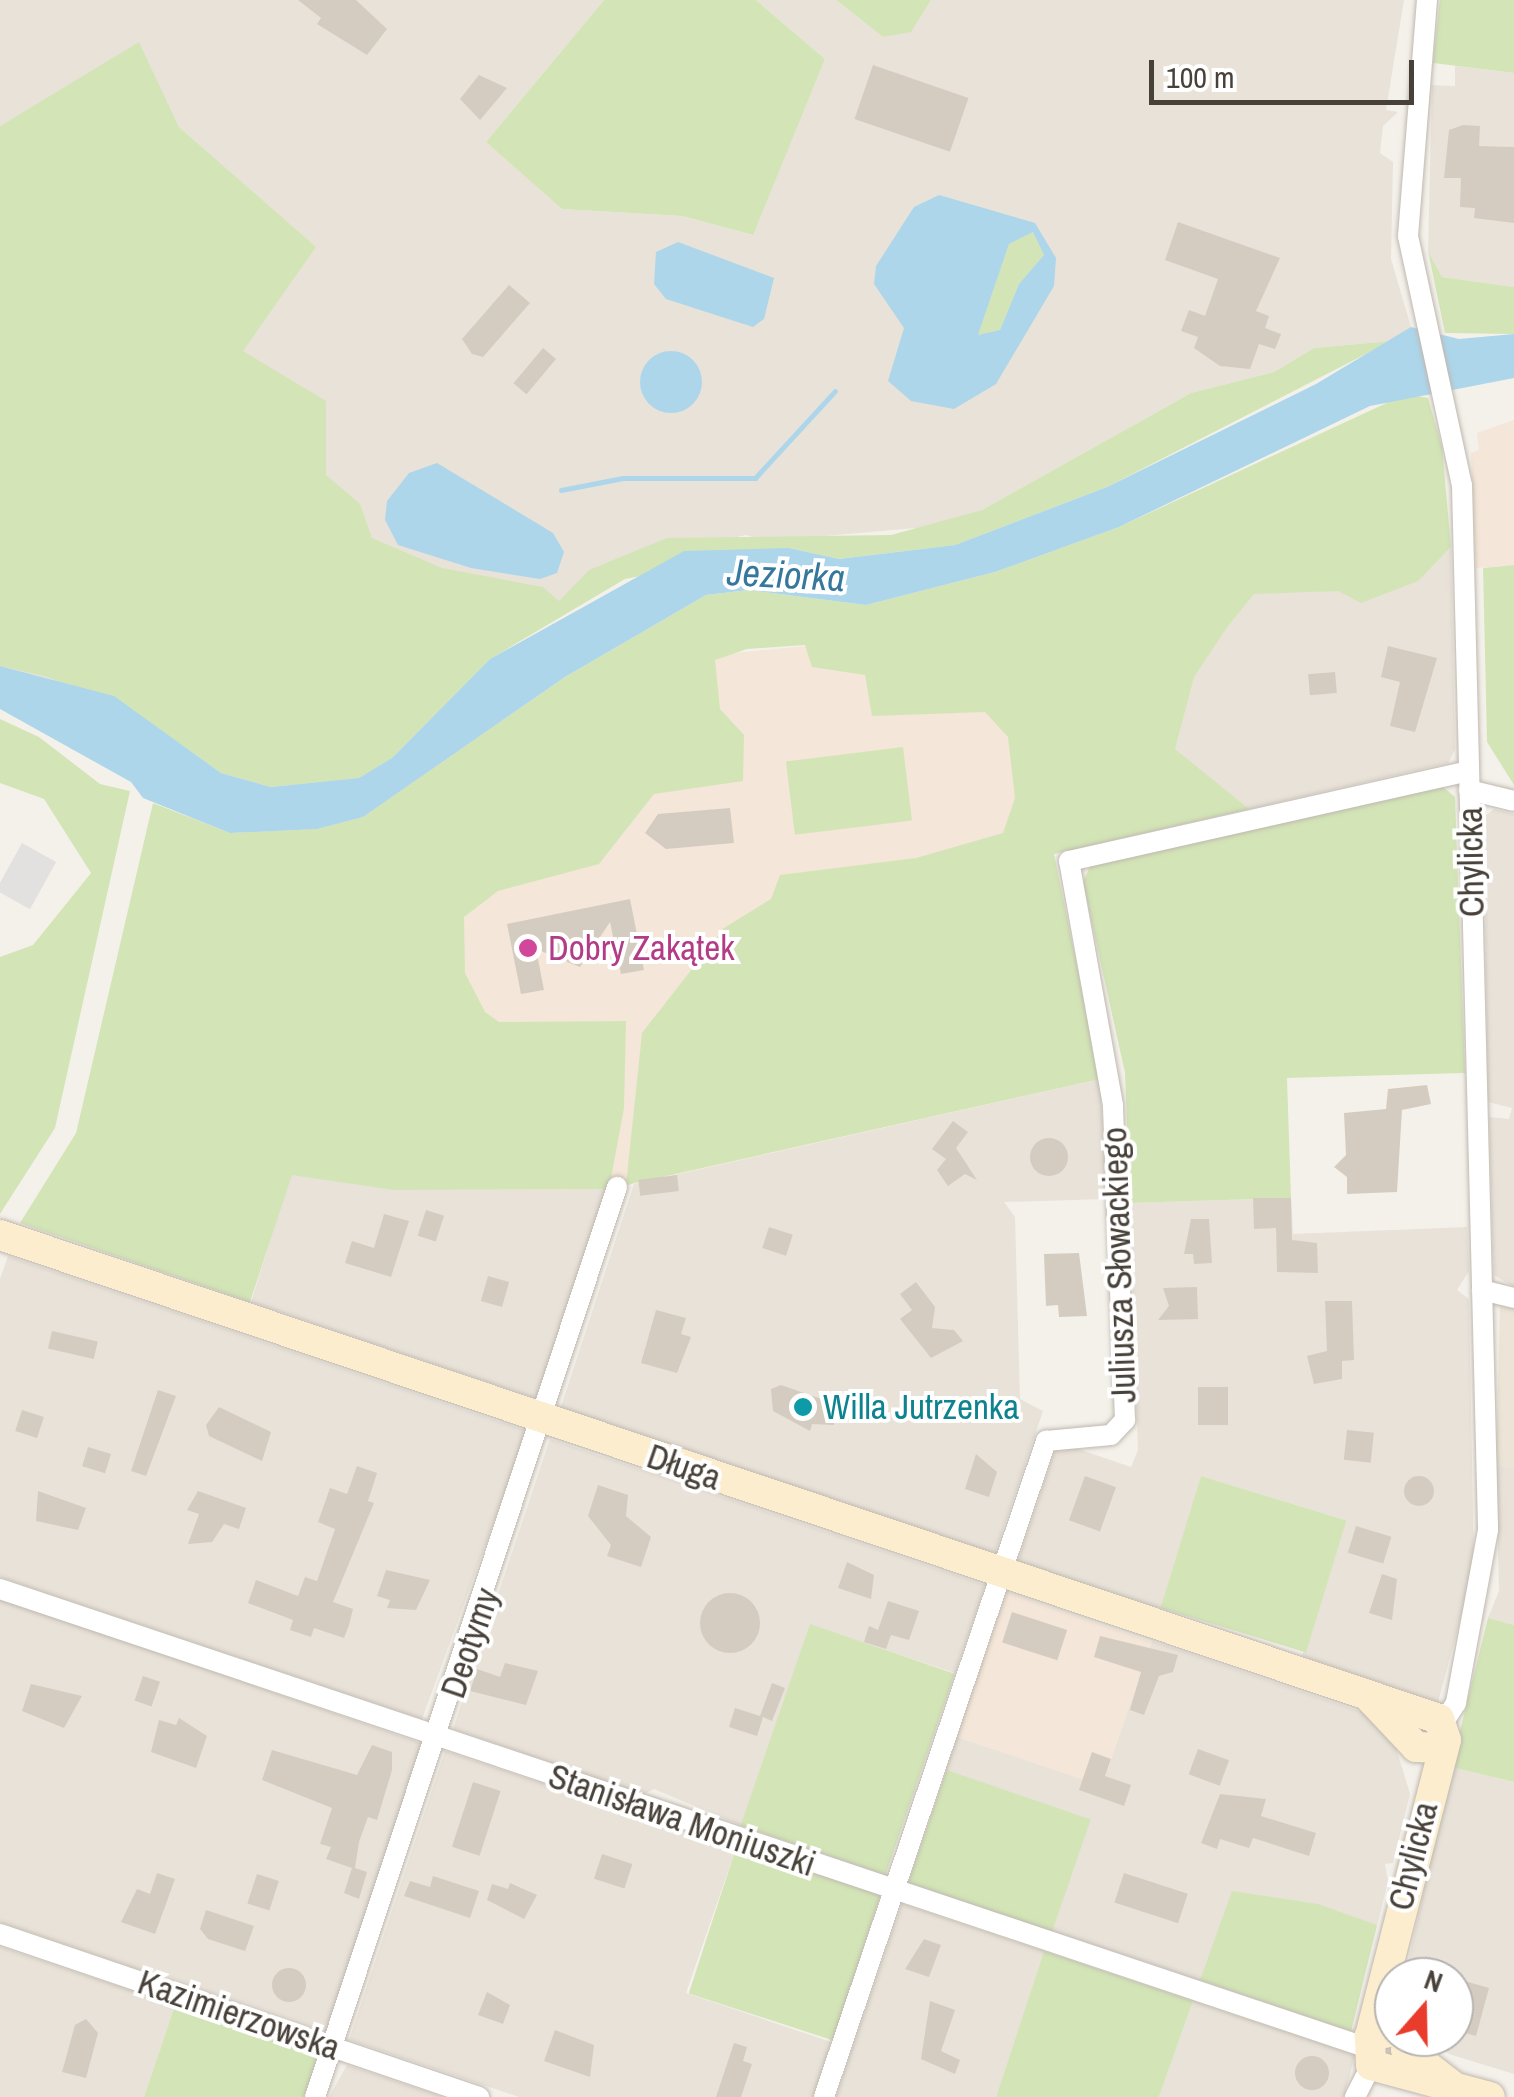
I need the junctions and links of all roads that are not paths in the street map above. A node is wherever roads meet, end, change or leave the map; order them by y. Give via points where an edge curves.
1 (1427, 0) edge
2 (1468, 780) junction
3 (1514, 801) edge
4 (617, 1187) dead end
5 (0, 1235) edge
6 (1482, 1290) junction
7 (1514, 1298) edge
8 (545, 1420) junction
9 (1001, 1573) junction
10 (0, 1590) edge
11 (1428, 1734) junction
12 (438, 1738) junction
13 (893, 1892) junction
14 (0, 1934) edge
15 (1388, 1957) edge
16 (1374, 2041) edge
17 (332, 2047) junction
18 (1379, 2057) edge
19 (1405, 2057) edge
20 (315, 2097) edge
21 (479, 2097) edge
22 (824, 2097) edge
23 (1356, 2097) edge
24 (1490, 2097) edge

1 - 2 street, Chylicka via 1408,236 1462,499
2 - 3 street
2 - 6 street, Chylicka
2 - 9 street, Juliusza Słowackiego via 1069,861 1114,1105 1125,1420 1111,1435 1046,1441
4 - 8 street, Deotymy
5 - 8 street, Długa
6 - 7 street
6 - 11 street, Chylicka via 1487,1554 1456,1703
8 - 9 street, Długa
8 - 12 street, Deotymy
9 - 11 street, Długa via 1369,1696
9 - 13 street, Juliusza Słowackiego
10 - 12 street, Stanisława Moniuszki
11 - 15 street, Chylicka via 1430,1784
12 - 13 street, Stanisława Moniuszki
12 - 17 street, Deotymy
13 - 16 street, Stanisława Moniuszki
13 - 22 street, Juliusza Słowackiego
14 - 17 street, Kazimierzowska
17 - 20 street, Deotymy
17 - 21 street, Kazimierzowska
18 - 23 street, Chylicka
19 - 24 street via 1454,2087

